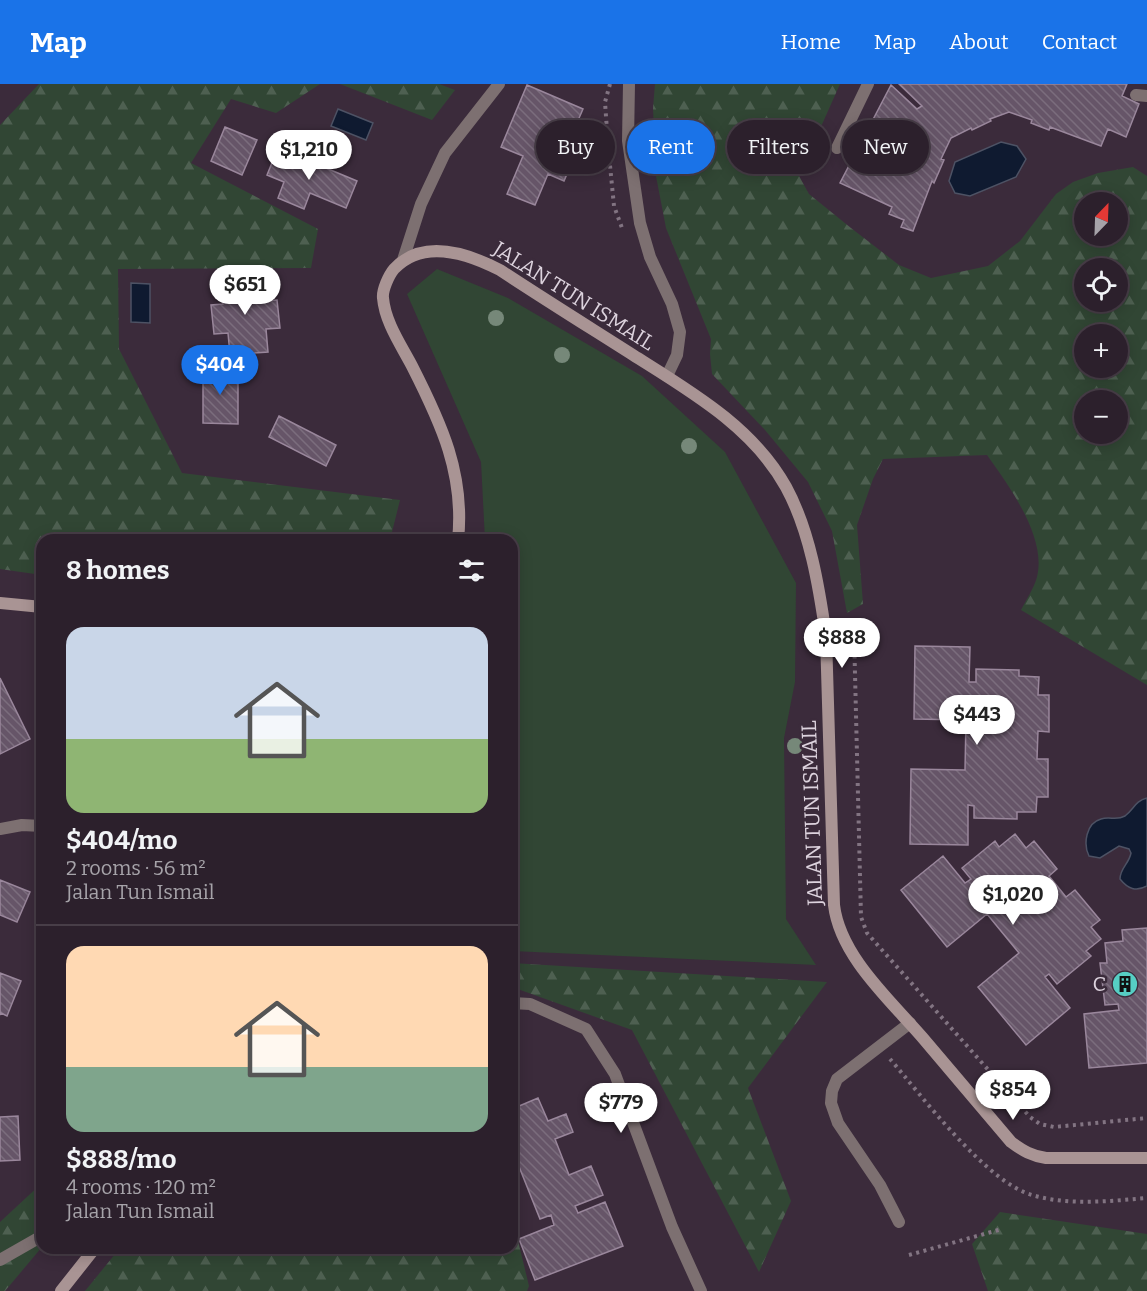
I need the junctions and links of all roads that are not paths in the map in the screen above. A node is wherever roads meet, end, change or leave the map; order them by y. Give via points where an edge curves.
1 (499, 84) edge
2 (629, 84) edge
3 (868, 84) edge
4 (837, 148) dead end
5 (403, 260) junction
6 (667, 376) junction
7 (458, 534) edge
8 (0, 603) edge
9 (36, 607) edge
10 (36, 826) edge
11 (0, 829) edge
12 (518, 1003) edge
13 (910, 1023) junction
14 (1147, 1158) edge
15 (1131, 1159) junction
16 (1147, 1163) edge
17 (898, 1222) dead end
18 (36, 1239) edge
19 (90, 1254) edge
20 (0, 1260) edge
21 (61, 1291) edge
22 (701, 1291) edge

1 - 5 street via 445,153 421,204
2 - 6 street, JALAN TUN ISMAIL via 628,141 640,223 680,332 677,355
3 - 4 street
5 - 6 street, JALAN TUN ISMAIL via 432,250 467,254 483,261
5 - 7 street via 390,274 383,297 392,328 437,414 449,447 458,485
6 - 13 street, JALAN TUN ISMAIL via 706,402 765,454 792,498 808,547 826,636 835,914 855,956
8 - 9 street
10 - 11 street
12 - 22 street via 530,1004 586,1029 615,1074 672,1227
13 - 15 street, JALAN TUN ISMAIL via 1021,1149 1046,1158
13 - 17 street via 837,1079 831,1102 838,1123 880,1185
14 - 15 street, JALAN TUN ISMAIL
15 - 16 street
18 - 20 street
19 - 21 street

